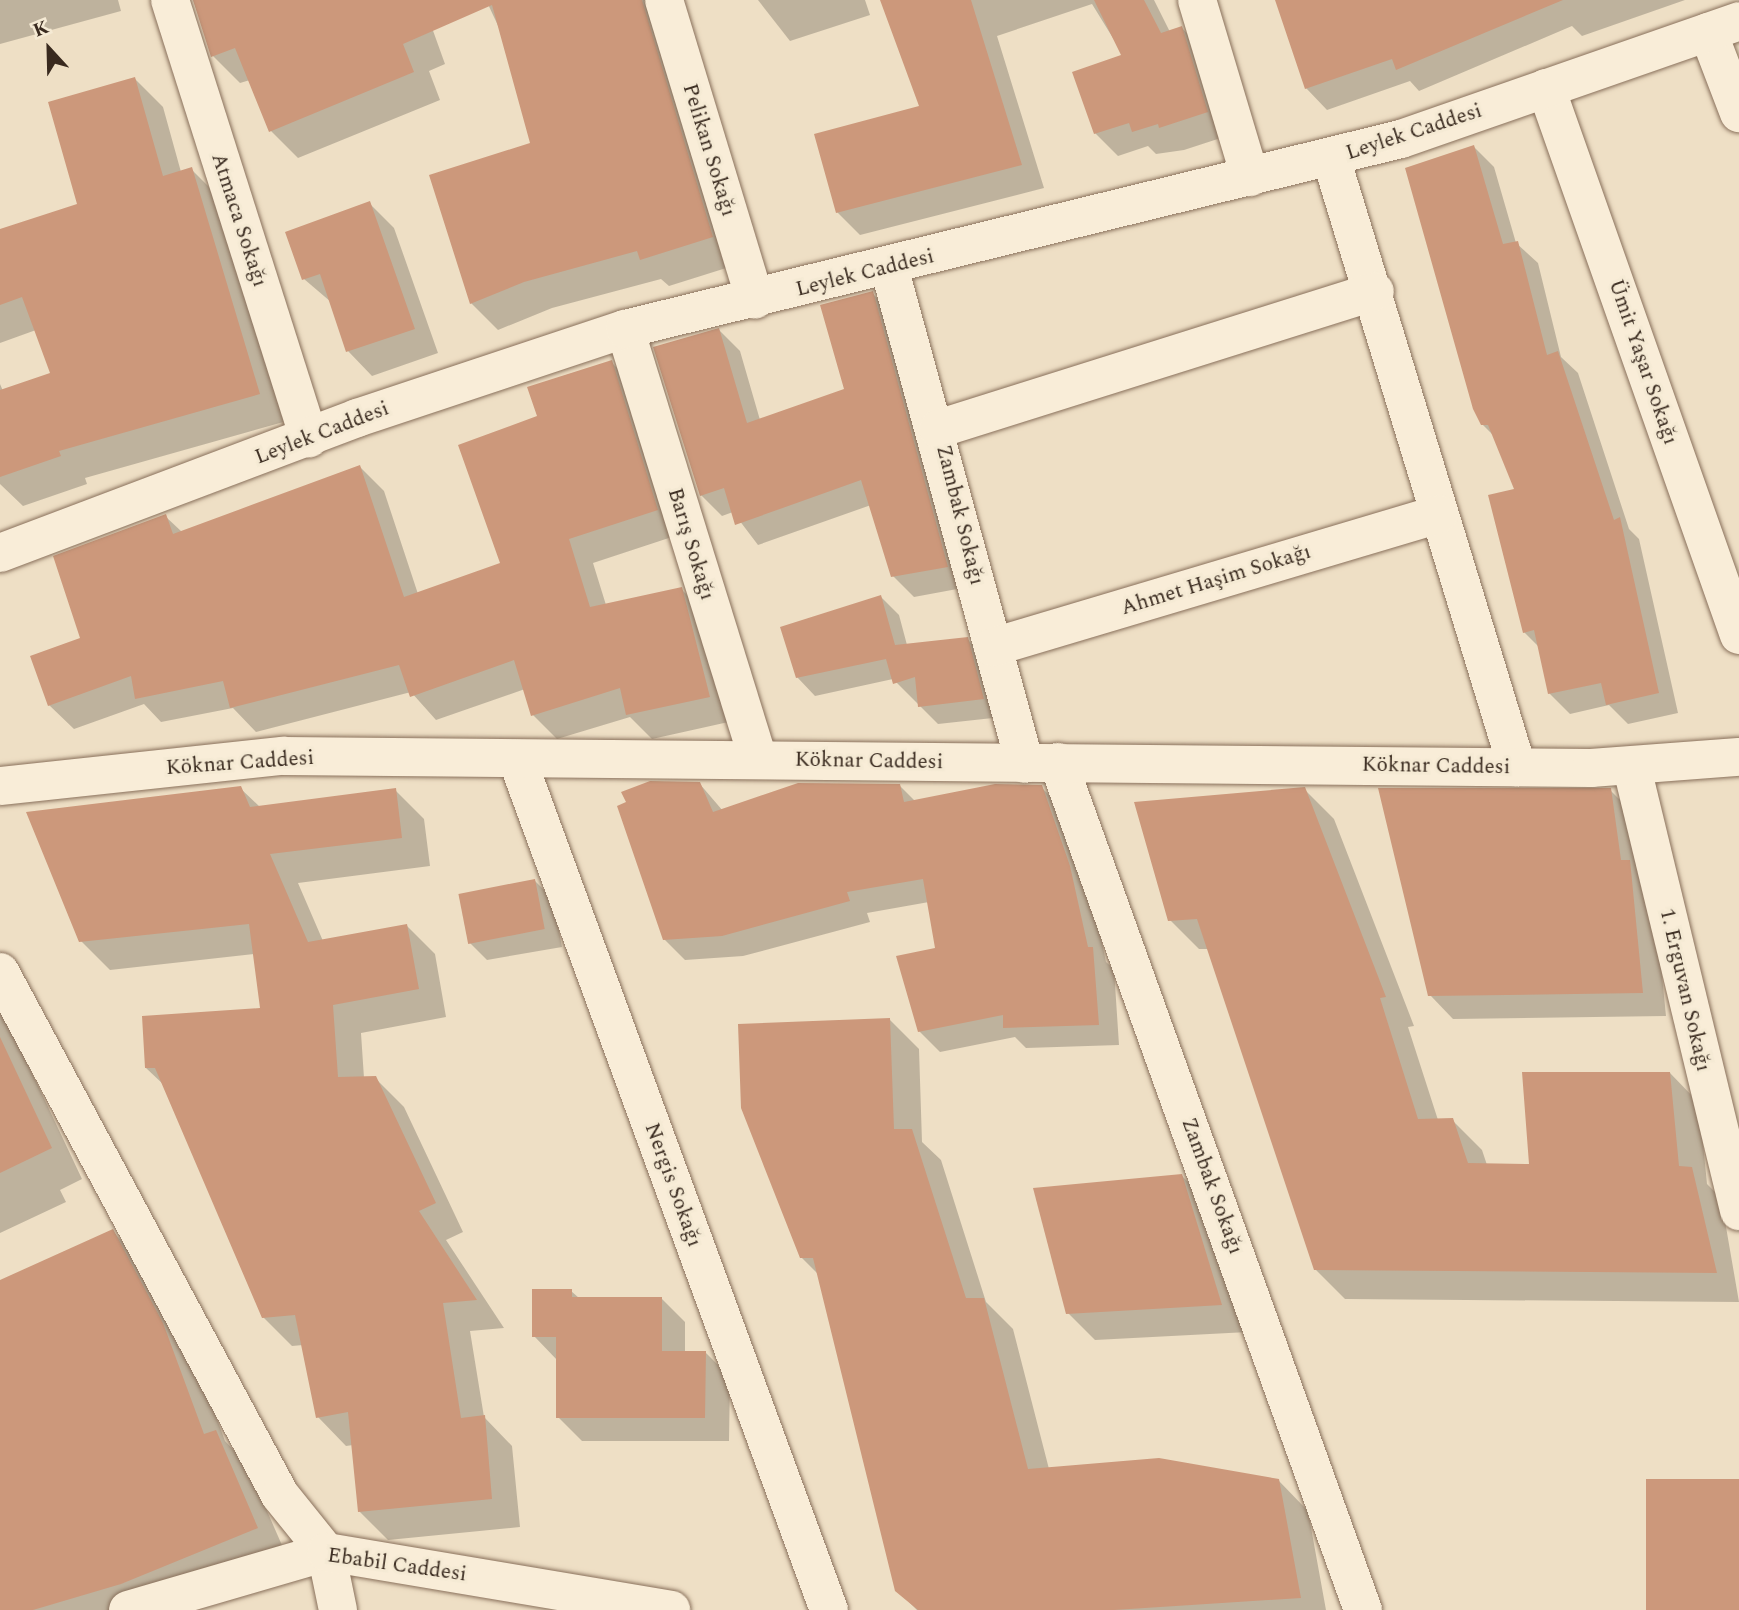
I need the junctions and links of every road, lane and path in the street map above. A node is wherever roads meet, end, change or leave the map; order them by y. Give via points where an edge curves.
1 (170, 0) edge
2 (664, 0) edge
3 (1198, 0) edge
4 (1724, 26) edge
5 (1546, 88) junction
6 (1739, 113) edge
7 (1331, 158) junction
8 (1250, 177) junction
9 (889, 267) junction
10 (1375, 290) junction
11 (755, 300) junction
12 (625, 330) junction
13 (938, 429) junction
14 (309, 439) junction
15 (1439, 514) junction
16 (0, 553) edge
17 (1739, 635) edge
18 (993, 647) junction
19 (1739, 757) edge
20 (517, 759) junction
21 (758, 759) junction
22 (1042, 763) junction
23 (1517, 767) junction
24 (1632, 768) junction
25 (0, 786) edge
26 (0, 972) edge
27 (1728, 1127) edge
28 (1739, 1211) edge
29 (326, 1552) junction
30 (128, 1610) edge
31 (338, 1610) edge
32 (671, 1610) edge
33 (829, 1610) edge
34 (1363, 1610) edge

1 - 14 street, Atmaca Sokağı
2 - 11 street, Pelikan Sokağı
3 - 8 street
4 - 5 street, Leylek Caddesi
4 - 6 street
5 - 7 street, Leylek Caddesi
5 - 17 street, Ümit Yaşar Sokağı
7 - 8 street, Leylek Caddesi
7 - 10 street
8 - 9 street, Leylek Caddesi
9 - 11 street, Leylek Caddesi
9 - 13 street, Zambak Sokağı
10 - 13 street
10 - 15 street
11 - 12 street, Leylek Caddesi
12 - 14 street, Leylek Caddesi
12 - 21 street, Barış Sokağı
13 - 18 street, Zambak Sokağı
14 - 16 street, Leylek Caddesi
15 - 18 street, Ahmet Haşim Sokağı
15 - 23 street
18 - 22 street, Zambak Sokağı
19 - 24 street, Köknar Caddesi
20 - 21 street, Köknar Caddesi
20 - 25 street, Köknar Caddesi via 283,756
20 - 33 street, Nergis Sokağı
21 - 22 street, Köknar Caddesi
22 - 23 street, Köknar Caddesi
22 - 34 street, Zambak Sokağı
23 - 24 street, Köknar Caddesi
24 - 27 street, 1. Erguvan Sokağı
26 - 29 street via 280,1495
27 - 28 street, 1. Erguvan Sokağı
29 - 30 street, Ebabil Caddesi
29 - 31 street
29 - 32 street, Ebabil Caddesi

